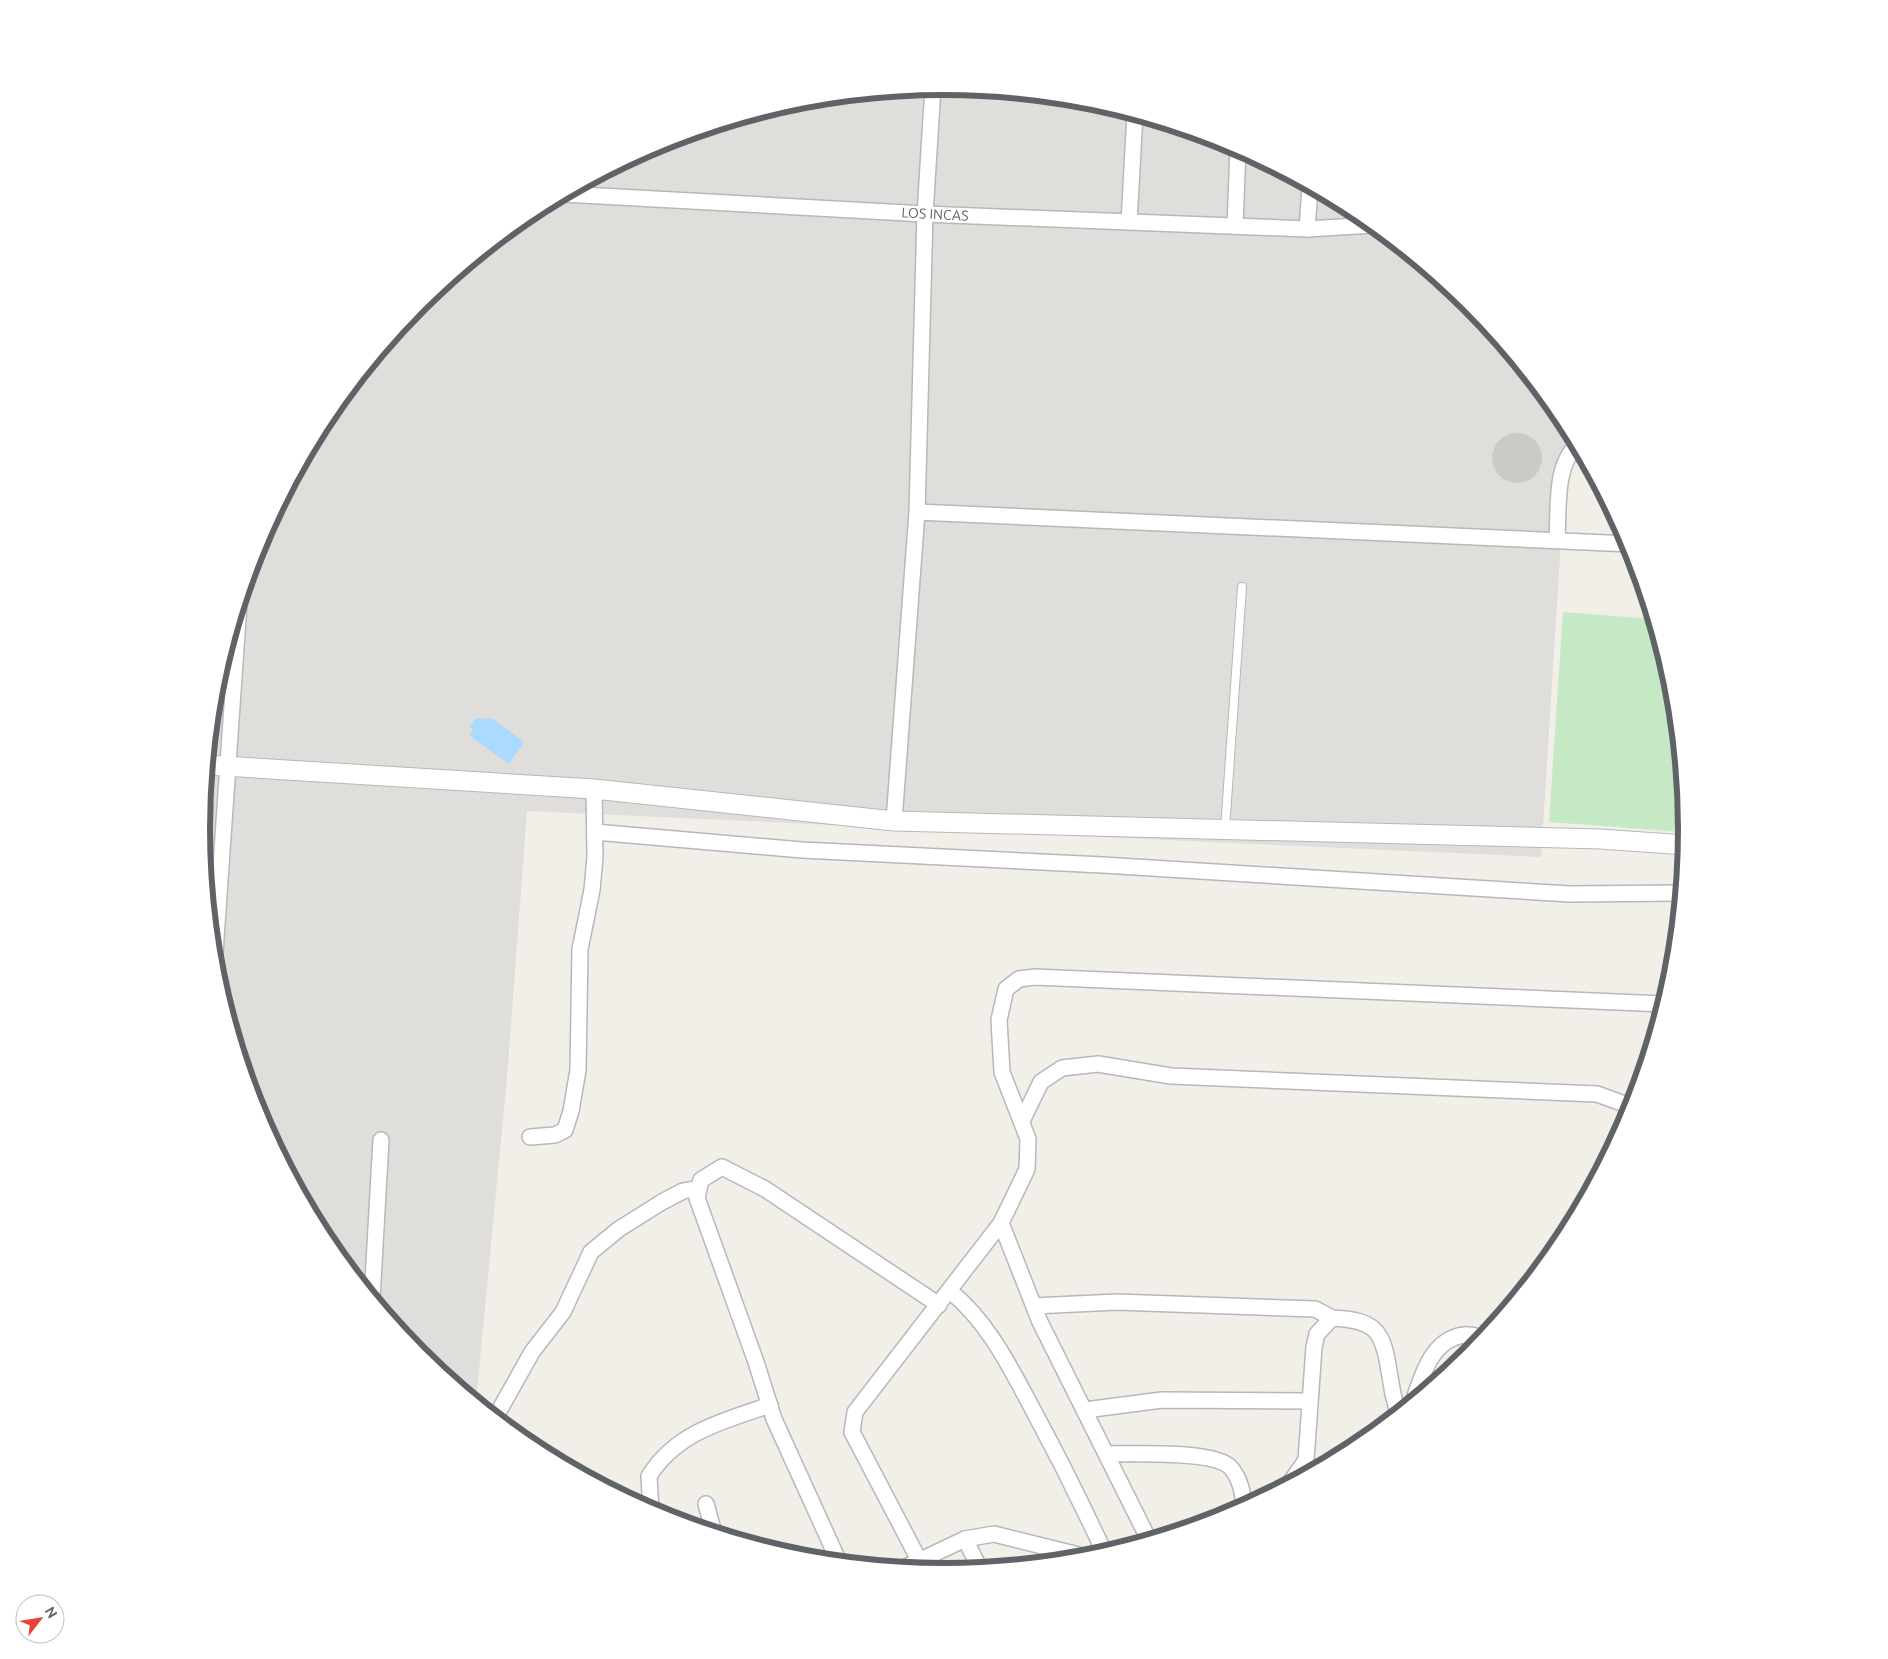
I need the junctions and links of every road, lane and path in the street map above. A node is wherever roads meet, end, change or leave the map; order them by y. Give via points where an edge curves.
1 (932, 95) edge
2 (1135, 120) edge
3 (1238, 157) edge
4 (1310, 192) edge
5 (575, 195) edge
6 (925, 214) junction
7 (1128, 222) junction
8 (1235, 226) junction
9 (1361, 226) edge
10 (1307, 229) junction
11 (1572, 449) edge
12 (917, 512) junction
13 (1557, 540) junction
14 (1621, 544) edge
15 (1242, 587) dead end
16 (237, 632) edge
17 (213, 765) edge
18 (227, 766) junction
19 (594, 789) junction
20 (894, 821) junction
21 (1225, 830) junction
22 (595, 832) junction
23 (1678, 844) edge
24 (1675, 893) edge
25 (217, 928) edge
26 (1657, 1004) edge
27 (1626, 1104) edge
28 (1022, 1121) junction
29 (530, 1137) dead end
30 (381, 1140) dead end
31 (699, 1188) junction
32 (1001, 1224) junction
33 (372, 1291) edge
34 (950, 1291) junction
35 (939, 1305) junction
36 (1034, 1306) junction
37 (1332, 1318) junction
38 (1475, 1336) edge
39 (1417, 1391) edge
40 (1309, 1401) junction
41 (770, 1405) junction
42 (1397, 1407) edge
43 (1085, 1410) junction
44 (498, 1413) edge
45 (1107, 1454) junction
46 (1296, 1474) edge
47 (1244, 1500) edge
48 (651, 1503) edge
49 (706, 1504) dead end
50 (712, 1526) edge
51 (1147, 1535) edge
52 (965, 1539) junction
53 (1102, 1547) edge
54 (1070, 1553) edge
55 (836, 1556) edge
56 (919, 1560) junction
57 (914, 1563) edge
58 (977, 1563) edge

1 - 6 street
2 - 7 street
3 - 8 street
4 - 10 street
5 - 6 street, LOS INCAS
6 - 7 street, LOS INCAS
6 - 12 street
7 - 8 street, LOS INCAS
8 - 10 street, LOS INCAS
9 - 10 street, LOS INCAS
11 - 13 street via 1562,471
12 - 13 street
12 - 20 street
13 - 14 street
15 - 21 lane
16 - 18 street
17 - 18 street
18 - 19 street
18 - 25 street
19 - 20 street
19 - 22 street
20 - 21 street
21 - 23 street via 1600,839
22 - 24 street via 802,850 1570,894
22 - 29 street via 592,890 580,949 578,1070 571,1110 564,1130 555,1135
26 - 28 street via 1035,976 1019,979 1006,989 999,1020 1002,1072
27 - 28 street via 1597,1094 1171,1076 1098,1064 1062,1068 1041,1082
28 - 32 street via 1028,1140 1027,1169
30 - 33 street
31 - 35 street via 701,1180 722,1167 765,1189
31 - 41 street via 697,1198
31 - 44 street via 683,1191 662,1202 590,1252 563,1312 532,1352
32 - 34 street
32 - 36 street
34 - 35 street
34 - 53 street via 992,1335 1073,1484
35 - 56 street via 855,1412 852,1432
36 - 37 street via 1116,1302 1315,1309
36 - 43 street
37 - 40 street via 1317,1334
37 - 42 street via 1367,1325 1378,1332 1385,1345
38 - 39 street via 1465,1334 1441,1344 1425,1368
40 - 43 street via 1162,1400
40 - 46 street via 1306,1460
41 - 48 street via 698,1431 672,1448 649,1476
41 - 55 street
43 - 45 street
45 - 47 street via 1218,1459 1231,1468 1243,1489
45 - 51 street
49 - 50 street
52 - 54 street via 994,1534
52 - 56 street
52 - 58 street
56 - 57 street

